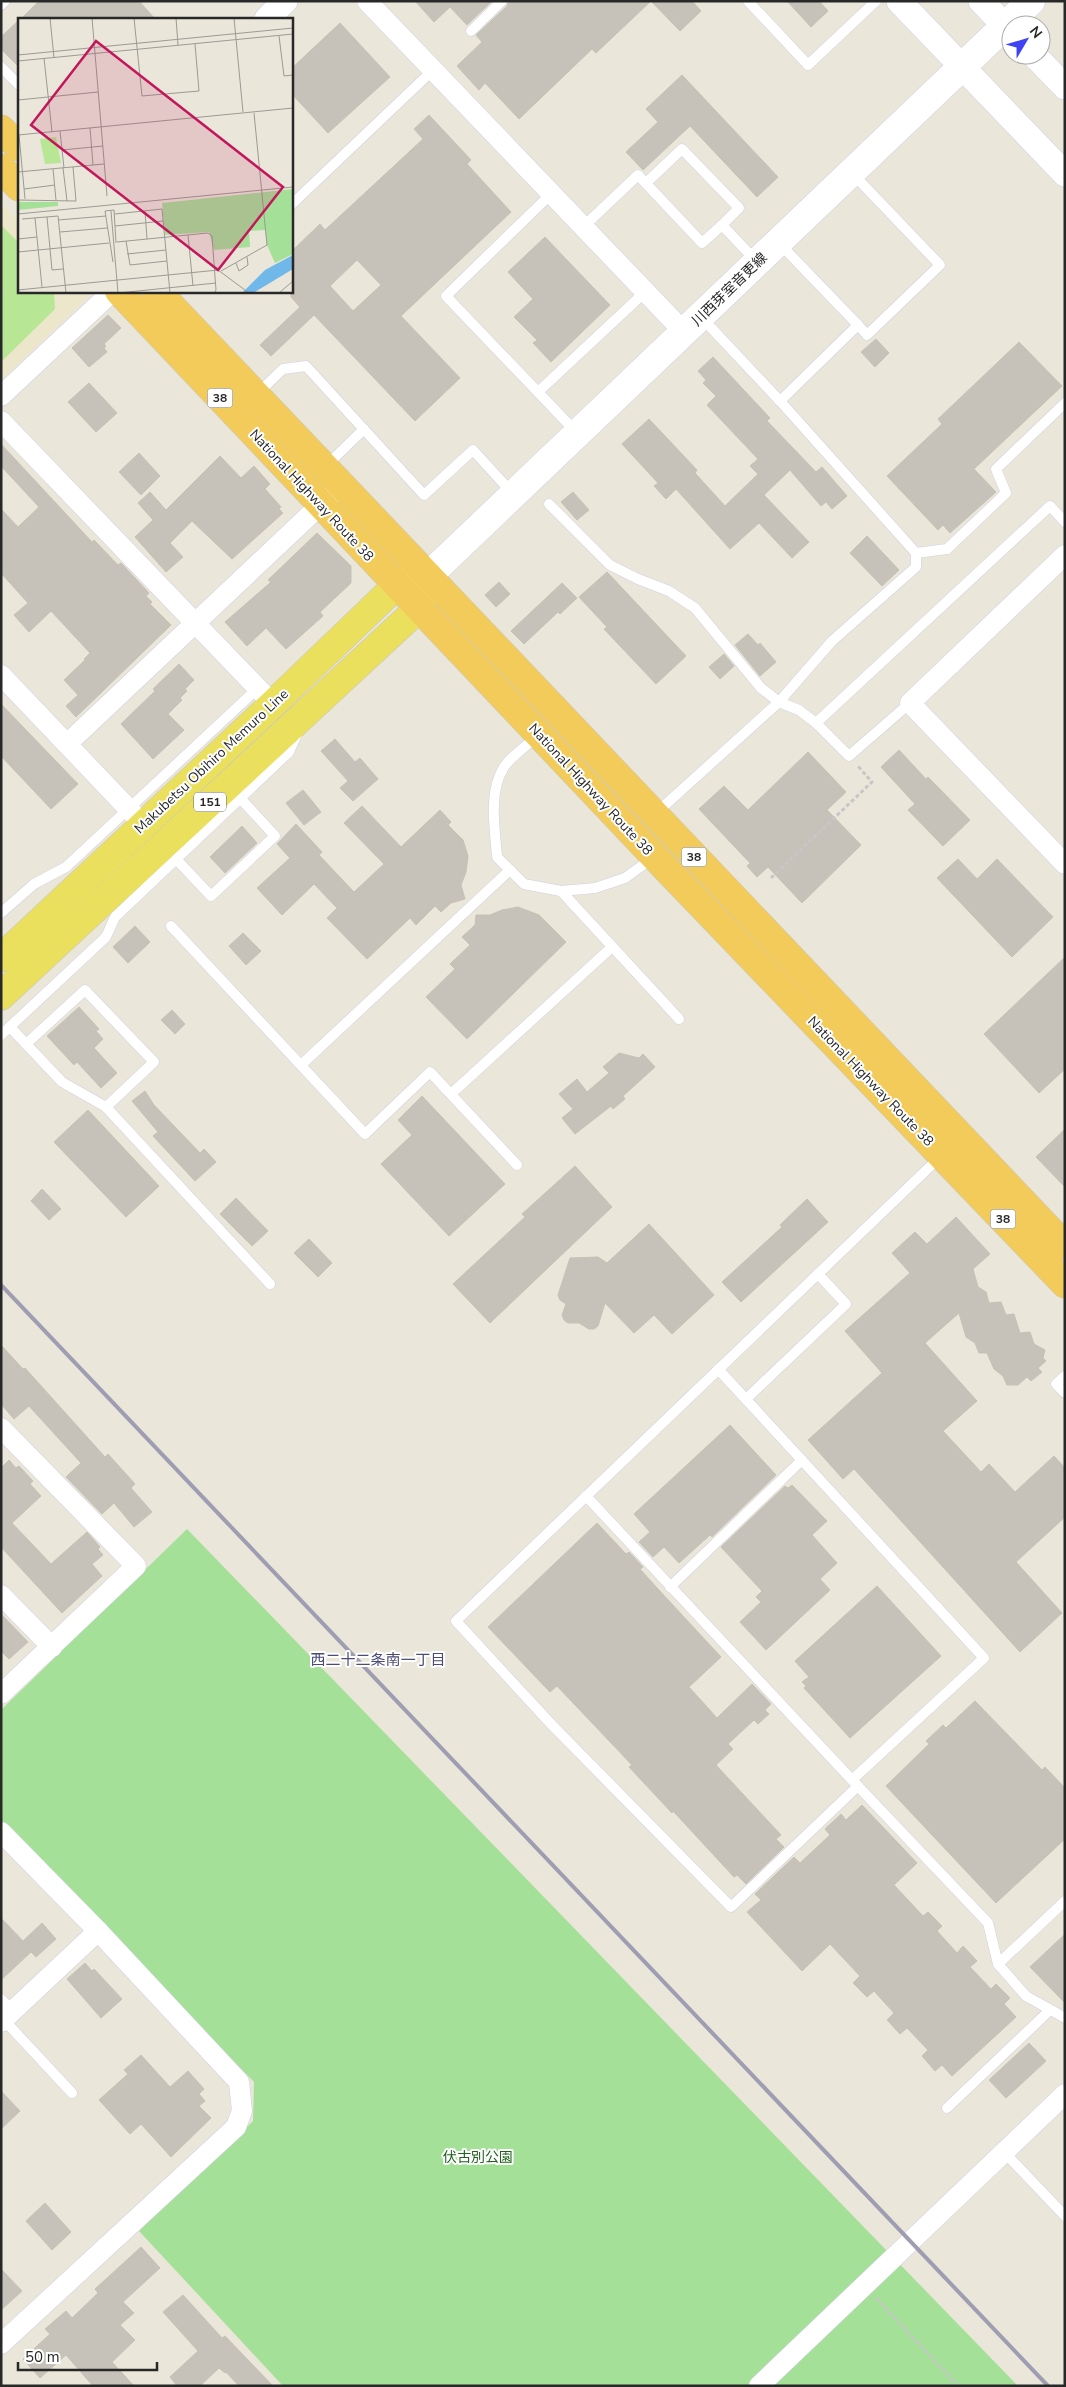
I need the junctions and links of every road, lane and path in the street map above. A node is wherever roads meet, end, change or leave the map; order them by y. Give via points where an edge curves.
1 (5, 1) edge
2 (285, 1) edge
3 (367, 1) edge
4 (502, 1) edge
5 (748, 1) edge
6 (876, 1) edge
7 (899, 1) edge
8 (981, 1) edge
9 (1031, 1) edge
10 (1, 5) edge
11 (1020, 15) edge
12 (268, 18) edge
13 (1001, 22) edge
14 (471, 31) dead end
15 (1001, 35) edge
16 (1044, 65) edge
17 (1, 67) edge
18 (962, 67) junction
19 (433, 70) junction
20 (18, 84) edge
21 (1065, 87) edge
22 (1, 129) edge
23 (18, 146) edge
24 (1, 168) edge
25 (851, 172) junction
26 (1065, 174) edge
27 (646, 183) junction
28 (18, 186) edge
29 (551, 194) junction
30 (292, 205) edge
31 (722, 225) junction
32 (583, 227) junction
33 (778, 242) junction
34 (757, 262) junction
35 (111, 292) edge
36 (120, 292) edge
37 (158, 292) edge
38 (645, 292) junction
39 (692, 324) junction
40 (858, 325) junction
41 (538, 392) junction
42 (256, 395) junction
43 (1, 396) edge
44 (780, 401) junction
45 (1065, 403) edge
46 (1, 421) edge
47 (364, 429) junction
48 (577, 434) junction
49 (333, 477) junction
50 (514, 494) junction
51 (320, 504) junction
52 (549, 504) dead end
53 (1065, 522) edge
54 (916, 553) junction
55 (1065, 555) edge
56 (428, 576) junction
57 (397, 584) junction
58 (419, 608) junction
59 (195, 623) junction
60 (1, 675) edge
61 (265, 696) junction
62 (779, 702) junction
63 (910, 703) junction
64 (307, 711) junction
65 (816, 723) junction
66 (539, 734) junction
67 (67, 744) junction
68 (849, 756) junction
69 (240, 798) junction
70 (654, 815) junction
71 (135, 816) junction
72 (655, 857) junction
73 (176, 859) junction
74 (1065, 864) edge
75 (510, 870) junction
76 (771, 878) dead end
77 (561, 891) junction
78 (1, 913) edge
79 (171, 926) dead end
80 (612, 947) junction
81 (1, 958) edge
82 (1, 996) edge
83 (679, 1019) dead end
84 (10, 1028) junction
85 (1, 1035) edge
86 (26, 1044) junction
87 (301, 1066) junction
88 (451, 1094) junction
89 (106, 1107) junction
90 (952, 1146) junction
91 (517, 1165) dead end
92 (1065, 1246) edge
93 (818, 1274) junction
94 (270, 1284) dead end
95 (1065, 1284) edge
96 (718, 1369) junction
97 (1065, 1376) edge
98 (1065, 1393) edge
99 (746, 1399) junction
100 (5, 1440) edge
101 (802, 1460) junction
102 (586, 1496) junction
103 (670, 1587) junction
104 (1, 1595) edge
105 (52, 1647) junction
106 (1, 1694) edge
107 (855, 1783) junction
108 (1, 1832) edge
109 (1065, 1901) edge
110 (98, 1931) junction
111 (998, 1964) junction
112 (1050, 2010) junction
113 (5, 2013) edge
114 (1065, 2018) edge
115 (72, 2093) dead end
116 (1065, 2094) edge
117 (948, 2108) dead end
118 (1004, 2152) junction
119 (1065, 2216) edge
120 (864, 2284) junction
121 (1, 2344) edge
122 (759, 2386) edge
123 (958, 2386) edge

1 - 10 lane
2 - 12 street
3 - 19 street
4 - 14 lane
5 - 6 lane via 808,65
7 - 18 street
8 - 13 street
9 - 11 main road, 川西芽室音更線
15 - 18 main road, 川西芽室音更線
16 - 21 street
17 - 20 lane
18 - 25 main road, 川西芽室音更線
18 - 26 street
19 - 29 street
19 - 30 lane
22 - 23 highway
24 - 28 highway
25 - 33 main road, 川西芽室音更線
25 - 40 lane via 940,265 867,335
27 - 31 lane via 702,243
27 - 31 lane via 682,149 739,208
27 - 32 lane via 638,175
29 - 32 street
29 - 41 lane via 446,296
31 - 34 lane
32 - 38 street
33 - 34 main road, 川西芽室音更線
33 - 40 lane
34 - 39 main road, 川西芽室音更線
35 - 43 street
36 - 51 highway, National Highway Route 38 / 38
37 - 42 highway, National Highway Route 38 / 38
38 - 39 street
38 - 41 lane
39 - 44 lane
39 - 48 main road, 川西芽室音更線
40 - 44 lane
41 - 48 lane
42 - 47 lane via 284,369 306,366
42 - 49 highway, National Highway Route 38 / 38
44 - 54 lane
45 - 54 lane via 996,469 1006,493 947,549
46 - 59 street
47 - 49 lane
47 - 50 lane via 424,495 473,450
48 - 50 main road, 川西芽室音更線
49 - 51 street
49 - 56 highway, National Highway Route 38 / 38
50 - 56 main road, 川西芽室音更線
51 - 57 highway, National Highway Route 38 / 38
51 - 59 street
52 - 62 lane via 610,564 669,591 695,608 761,688
53 - 65 lane via 1050,506
54 - 62 lane via 916,567 832,641
55 - 63 street
56 - 57 main road, Makubetsu Obihiro Memuro Line / 151
56 - 58 main road
56 - 70 highway, National Highway Route 38 / 38
57 - 58 highway, National Highway Route 38 / 38
57 - 61 main road, Makubetsu Obihiro Memuro Line / 151
58 - 64 main road, Makubetsu Obihiro Memuro Line / 151
58 - 66 highway, National Highway Route 38 / 38
59 - 61 street
59 - 67 street
60 - 67 street
61 - 71 main road, Makubetsu Obihiro Memuro Line / 151
62 - 65 lane via 799,710
62 - 70 lane
63 - 68 lane
63 - 74 street
64 - 69 lane via 289,752
64 - 82 main road, Makubetsu Obihiro Memuro Line / 151
65 - 68 lane
66 - 72 highway, National Highway Route 38 / 38
66 - 75 lane via 504,767 496,787 494,825 497,856
67 - 71 street
68 - 76 path via 872,782
69 - 73 lane
69 - 73 lane via 275,836 211,896
70 - 90 highway, National Highway Route 38 / 38
71 - 78 lane via 66,867 34,884
71 - 81 main road, Makubetsu Obihiro Memuro Line / 151
72 - 77 lane via 625,878 596,888
72 - 90 highway, National Highway Route 38 / 38
73 - 84 lane via 115,917 106,937
75 - 77 lane via 524,884
75 - 87 lane
77 - 80 lane
79 - 87 lane
80 - 83 lane
80 - 88 lane
84 - 85 lane
84 - 86 lane
86 - 89 lane via 62,1082
86 - 89 lane via 85,990 154,1062
87 - 88 lane via 365,1134 430,1072
88 - 91 lane
89 - 94 lane
90 - 92 highway, National Highway Route 38 / 38
90 - 93 lane
90 - 95 highway, National Highway Route 38 / 38
93 - 96 lane
93 - 99 lane via 846,1304
96 - 99 lane
96 - 102 lane
97 - 98 lane via 1056,1384
99 - 101 lane
100 - 105 street via 136,1566
101 - 103 lane
101 - 107 lane via 984,1658
102 - 103 lane
102 - 107 lane via 456,1621 546,1718 731,1907
103 - 107 lane
104 - 105 street
105 - 106 street
107 - 111 lane via 988,1923
108 - 110 street
109 - 111 lane
110 - 113 street
110 - 121 street via 239,2082 242,2111 236,2127
111 - 112 lane via 1026,1996
112 - 114 lane
112 - 117 lane
113 - 115 lane
116 - 118 street
118 - 119 lane
118 - 120 street
120 - 122 street
120 - 123 path

